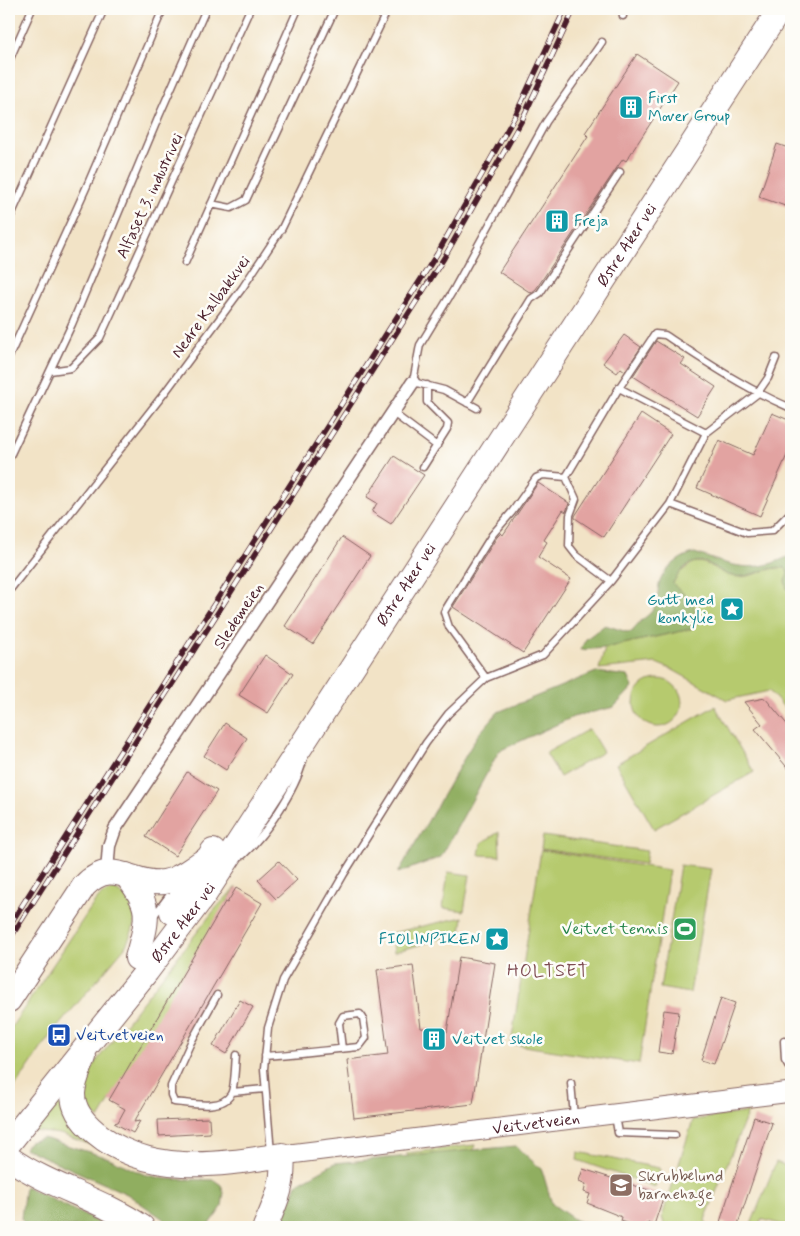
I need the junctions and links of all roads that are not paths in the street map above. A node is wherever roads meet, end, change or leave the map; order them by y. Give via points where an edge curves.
1 (32, 9) edge
2 (104, 9) edge
3 (163, 9) edge
4 (206, 9) edge
5 (250, 9) edge
6 (298, 9) edge
7 (335, 9) edge
8 (388, 9) edge
9 (622, 9) edge
10 (761, 9) edge
11 (780, 9) edge
12 (623, 16) dead end
13 (602, 42) dead end
14 (9, 61) edge
15 (620, 172) dead end
16 (212, 204) junction
17 (9, 220) edge
18 (185, 263) dead end
19 (9, 357) edge
20 (776, 358) dead end
21 (50, 371) junction
22 (413, 382) junction
23 (427, 385) junction
24 (619, 388) junction
25 (757, 394) junction
26 (467, 403) junction
27 (476, 408) dead end
28 (791, 408) edge
29 (393, 413) junction
30 (706, 433) junction
31 (437, 446) junction
32 (9, 458) edge
33 (423, 467) dead end
34 (566, 477) junction
35 (670, 504) junction
36 (791, 512) edge
37 (611, 581) junction
38 (9, 591) edge
39 (486, 678) junction
40 (215, 863) junction
41 (116, 873) junction
42 (182, 875) junction
43 (145, 925) junction
44 (137, 958) junction
45 (217, 995) dead end
46 (9, 1000) edge
47 (784, 1041) dead end
48 (90, 1042) junction
49 (342, 1049) junction
50 (236, 1054) dead end
51 (265, 1056) junction
52 (791, 1070) edge
53 (571, 1083) dead end
54 (265, 1089) junction
55 (232, 1092) junction
56 (791, 1092) edge
57 (615, 1115) junction
58 (16, 1116) edge
59 (574, 1120) junction
60 (675, 1134) dead end
61 (9, 1143) edge
62 (273, 1156) junction
63 (9, 1158) edge
64 (267, 1222) edge
65 (142, 1227) edge

1 - 14 lane
2 - 17 lane
3 - 19 lane
4 - 21 lane, Alfaset 3. industrivei
5 - 21 lane, Alfaset 3. industrivei via 100,338 70,368
6 - 16 lane
7 - 16 lane via 246,200 232,208
8 - 38 lane, Nedre Kalbakkvei via 278,235 166,391
9 - 12 lane
10 - 40 highway, Østre Aker vei
11 - 40 highway, Østre Aker vei via 314,724
13 - 22 lane via 546,122 420,345
15 - 26 lane via 540,293 531,299
16 - 18 lane
20 - 25 lane
21 - 32 lane, Alfaset 3. industrivei
22 - 23 lane
22 - 29 street, Sledemeien
23 - 26 lane
23 - 31 lane via 428,402 448,423
24 - 25 lane via 658,333
24 - 30 lane
24 - 34 lane
25 - 28 lane
25 - 30 lane
26 - 27 lane
29 - 31 lane
29 - 41 street, Sledemeien via 115,829 109,846
30 - 35 lane
31 - 33 lane
34 - 37 lane via 576,499 570,515 569,546
34 - 39 lane via 543,475 536,478 492,535 444,612 449,627
35 - 36 lane via 747,533 772,531
35 - 37 lane
37 - 39 lane via 543,655
39 - 51 lane via 448,714 426,743 344,874 283,980 268,1028
40 - 42 highway
40 - 44 highway, Østre Aker vei
40 - 48 highway, Østre Aker vei via 168,944
41 - 42 highway via 163,882
41 - 43 highway via 142,895 146,908
41 - 46 highway via 95,876 84,886
42 - 43 lane
43 - 44 highway
44 - 58 highway, Østre Aker vei
45 - 55 lane via 191,1042 171,1086 171,1095 174,1102 209,1104 222,1102
47 - 52 lane via 785,1060
48 - 58 highway, Østre Aker vei
48 - 62 highway via 73,1092 75,1107 90,1128 114,1146 146,1159 181,1165 212,1165
49 - 49 lane via 363,1044 366,1038 360,1014 343,1016 339,1023
49 - 51 lane
50 - 55 lane
51 - 54 lane
53 - 59 lane
54 - 55 lane
54 - 62 lane
56 - 57 street, Veitvetveien
57 - 59 street, Veitvetveien
57 - 60 lane via 618,1133
58 - 61 highway, Østre Aker vei
59 - 62 street, Veitvetveien
62 - 64 highway
63 - 65 highway via 30,1172

